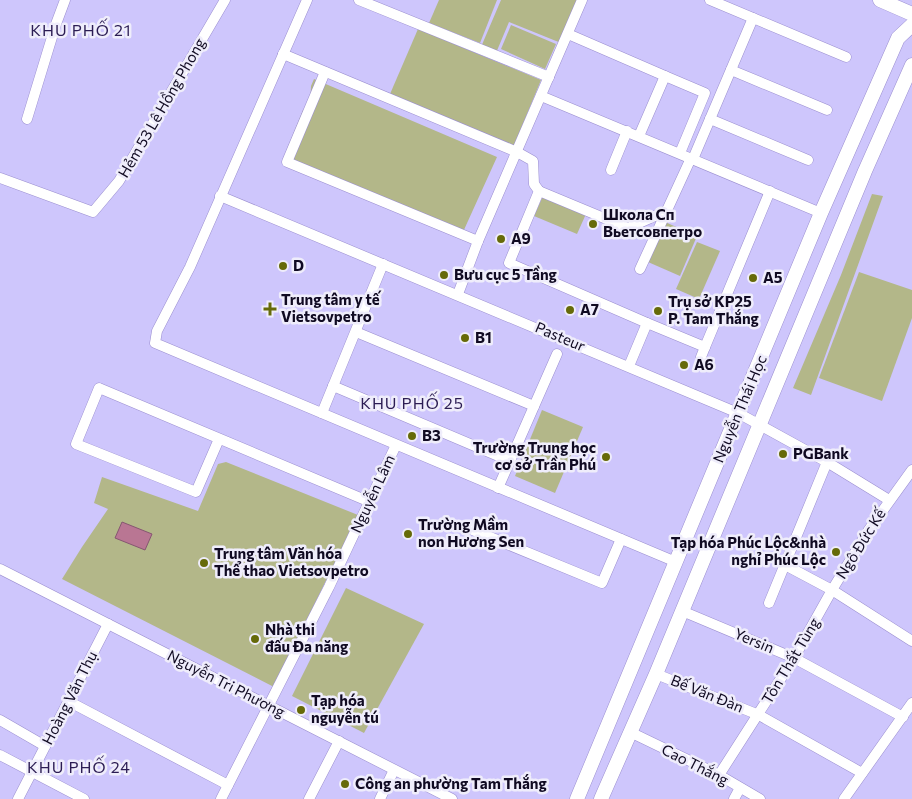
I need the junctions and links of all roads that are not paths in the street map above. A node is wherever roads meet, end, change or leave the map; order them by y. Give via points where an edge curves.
1 (66, 0) edge
2 (224, 0) edge
3 (307, 0) edge
4 (359, 0) edge
5 (582, 0) edge
6 (710, 0) edge
7 (880, 0) edge
8 (912, 14) edge
9 (753, 18) junction
10 (912, 25) edge
11 (568, 34) junction
12 (283, 54) junction
13 (846, 56) dead end
14 (912, 65) edge
15 (731, 70) junction
16 (325, 72) junction
17 (665, 76) junction
18 (549, 77) junction
19 (541, 96) junction
20 (827, 110) dead end
21 (27, 118) dead end
22 (710, 119) junction
23 (627, 131) junction
24 (639, 136) junction
25 (517, 152) junction
26 (680, 153) junction
27 (692, 158) junction
28 (808, 160) dead end
29 (611, 170) dead end
30 (0, 178) edge
31 (539, 191) junction
32 (770, 191) junction
33 (220, 196) junction
34 (666, 211) junction
35 (821, 213) junction
36 (844, 222) junction
37 (478, 241) junction
38 (383, 264) junction
39 (640, 269) dead end
40 (458, 294) junction
41 (647, 323) junction
42 (356, 332) junction
43 (706, 347) junction
44 (557, 354) dead end
45 (701, 357) dead end
46 (629, 366) junction
47 (333, 386) junction
48 (534, 406) junction
49 (322, 413) junction
50 (738, 413) junction
51 (759, 425) junction
52 (219, 439) junction
53 (396, 445) junction
54 (510, 460) junction
55 (827, 462) junction
56 (912, 470) edge
57 (498, 488) junction
58 (889, 500) junction
59 (370, 502) junction
60 (463, 526) dead end
61 (621, 540) junction
62 (676, 562) junction
63 (785, 565) junction
64 (0, 569) edge
65 (832, 590) junction
66 (769, 603) dead end
67 (682, 611) junction
68 (108, 624) junction
69 (912, 641) edge
70 (794, 658) junction
71 (656, 674) junction
72 (68, 701) junction
73 (912, 703) edge
74 (270, 706) junction
75 (759, 715) junction
76 (903, 717) junction
77 (0, 720) edge
78 (630, 732) junction
79 (339, 741) junction
80 (45, 746) junction
81 (0, 754) edge
82 (394, 770) junction
83 (32, 771) junction
84 (862, 773) junction
85 (719, 775) junction
86 (228, 786) junction
87 (740, 788) junction
88 (18, 799) edge
89 (84, 799) edge
90 (221, 799) edge
91 (309, 799) edge
92 (380, 799) edge
93 (452, 799) edge
94 (576, 799) edge
95 (601, 799) edge
96 (734, 799) edge
97 (760, 799) edge
98 (844, 799) edge

1 - 21 street
2 - 30 street, Hẻm 53 Lê Hồng Phong via 119,181 93,212
3 - 12 street
4 - 18 street
5 - 11 street
6 - 9 street
7 - 8 main road
9 - 13 street
9 - 15 street
10 - 35 main road, Nguyễn Thái Học via 898,38
11 - 17 street
11 - 18 street
12 - 16 street
12 - 33 street
14 - 36 main road, Nguyễn Thái Học
15 - 20 street
15 - 22 street
16 - 25 street
16 - 37 street via 287,162
17 - 24 street
17 - 26 street via 706,93
18 - 19 street
19 - 23 street
19 - 25 street
22 - 27 street
22 - 28 street
23 - 24 street
23 - 29 street
24 - 26 street
25 - 31 street via 533,161 534,184
25 - 37 street
26 - 27 street
27 - 32 street
27 - 34 street
31 - 34 street via 628,228
31 - 41 street via 509,263
32 - 35 street
32 - 43 street
33 - 38 street, Pasteur
33 - 49 street via 190,267 157,331 155,343
34 - 39 street
35 - 36 main road
35 - 50 main road, Nguyễn Thái Học
36 - 51 main road, Nguyễn Thái Học
37 - 40 street
38 - 40 street, Pasteur
38 - 42 street
40 - 46 street, Pasteur
41 - 43 street
41 - 46 street
42 - 47 street
42 - 48 street
43 - 45 street
44 - 48 street
46 - 50 street, Pasteur
47 - 49 street
47 - 54 street
48 - 54 street
49 - 53 street
50 - 51 street, Pasteur
50 - 62 main road, Nguyễn Thái Học
51 - 55 street, Pasteur
51 - 67 main road, Nguyễn Thái Học
52 - 52 street via 99,388 76,444 196,492
52 - 59 street
53 - 57 street
53 - 59 street, Nguyễn Lâm
54 - 57 street
55 - 58 street, Pasteur
55 - 63 street
56 - 58 street, Ngô Đức Kế
57 - 61 street
58 - 65 street, Ngô Đức Kế
59 - 74 street, Nguyễn Lâm
60 - 61 street via 602,583
61 - 62 street
62 - 94 main road, Nguyễn Thái Học
63 - 65 street
63 - 66 street
64 - 68 street, Nguyễn Tri Phương
65 - 69 street, Ngô Đức Kế
65 - 70 street, Tôn Thất Tùng
67 - 70 street, Yersin
67 - 71 main road, Nguyễn Thái Học
68 - 72 street, Hoàng Văn Thụ
68 - 74 street, Nguyễn Tri Phương
70 - 75 street, Tôn Thất Tùng
70 - 76 street, Yersin
71 - 75 street, Bế Văn Đàn
71 - 78 main road, Nguyễn Thái Học
72 - 80 street, Hoàng Văn Thụ
72 - 86 street
73 - 76 street
74 - 79 street, Nguyễn Tri Phương
74 - 86 street, Nguyễn Lâm
75 - 84 street, Bế Văn Đàn
75 - 85 street, Tôn Thất Tùng
76 - 84 street
77 - 80 street
78 - 85 street, Cao Thắng
78 - 95 main road, Nguyễn Thái Học
79 - 82 street, Nguyễn Tri Phương
79 - 91 street
80 - 83 street, Hoàng Văn Thụ
81 - 83 street
82 - 92 street
82 - 93 street, Nguyễn Tri Phương
83 - 88 street, Hoàng Văn Thụ
83 - 89 street
84 - 98 street
85 - 87 street, Cao Thắng
86 - 90 street, Nguyễn Lâm
87 - 96 street
87 - 97 street, Cao Thắng

